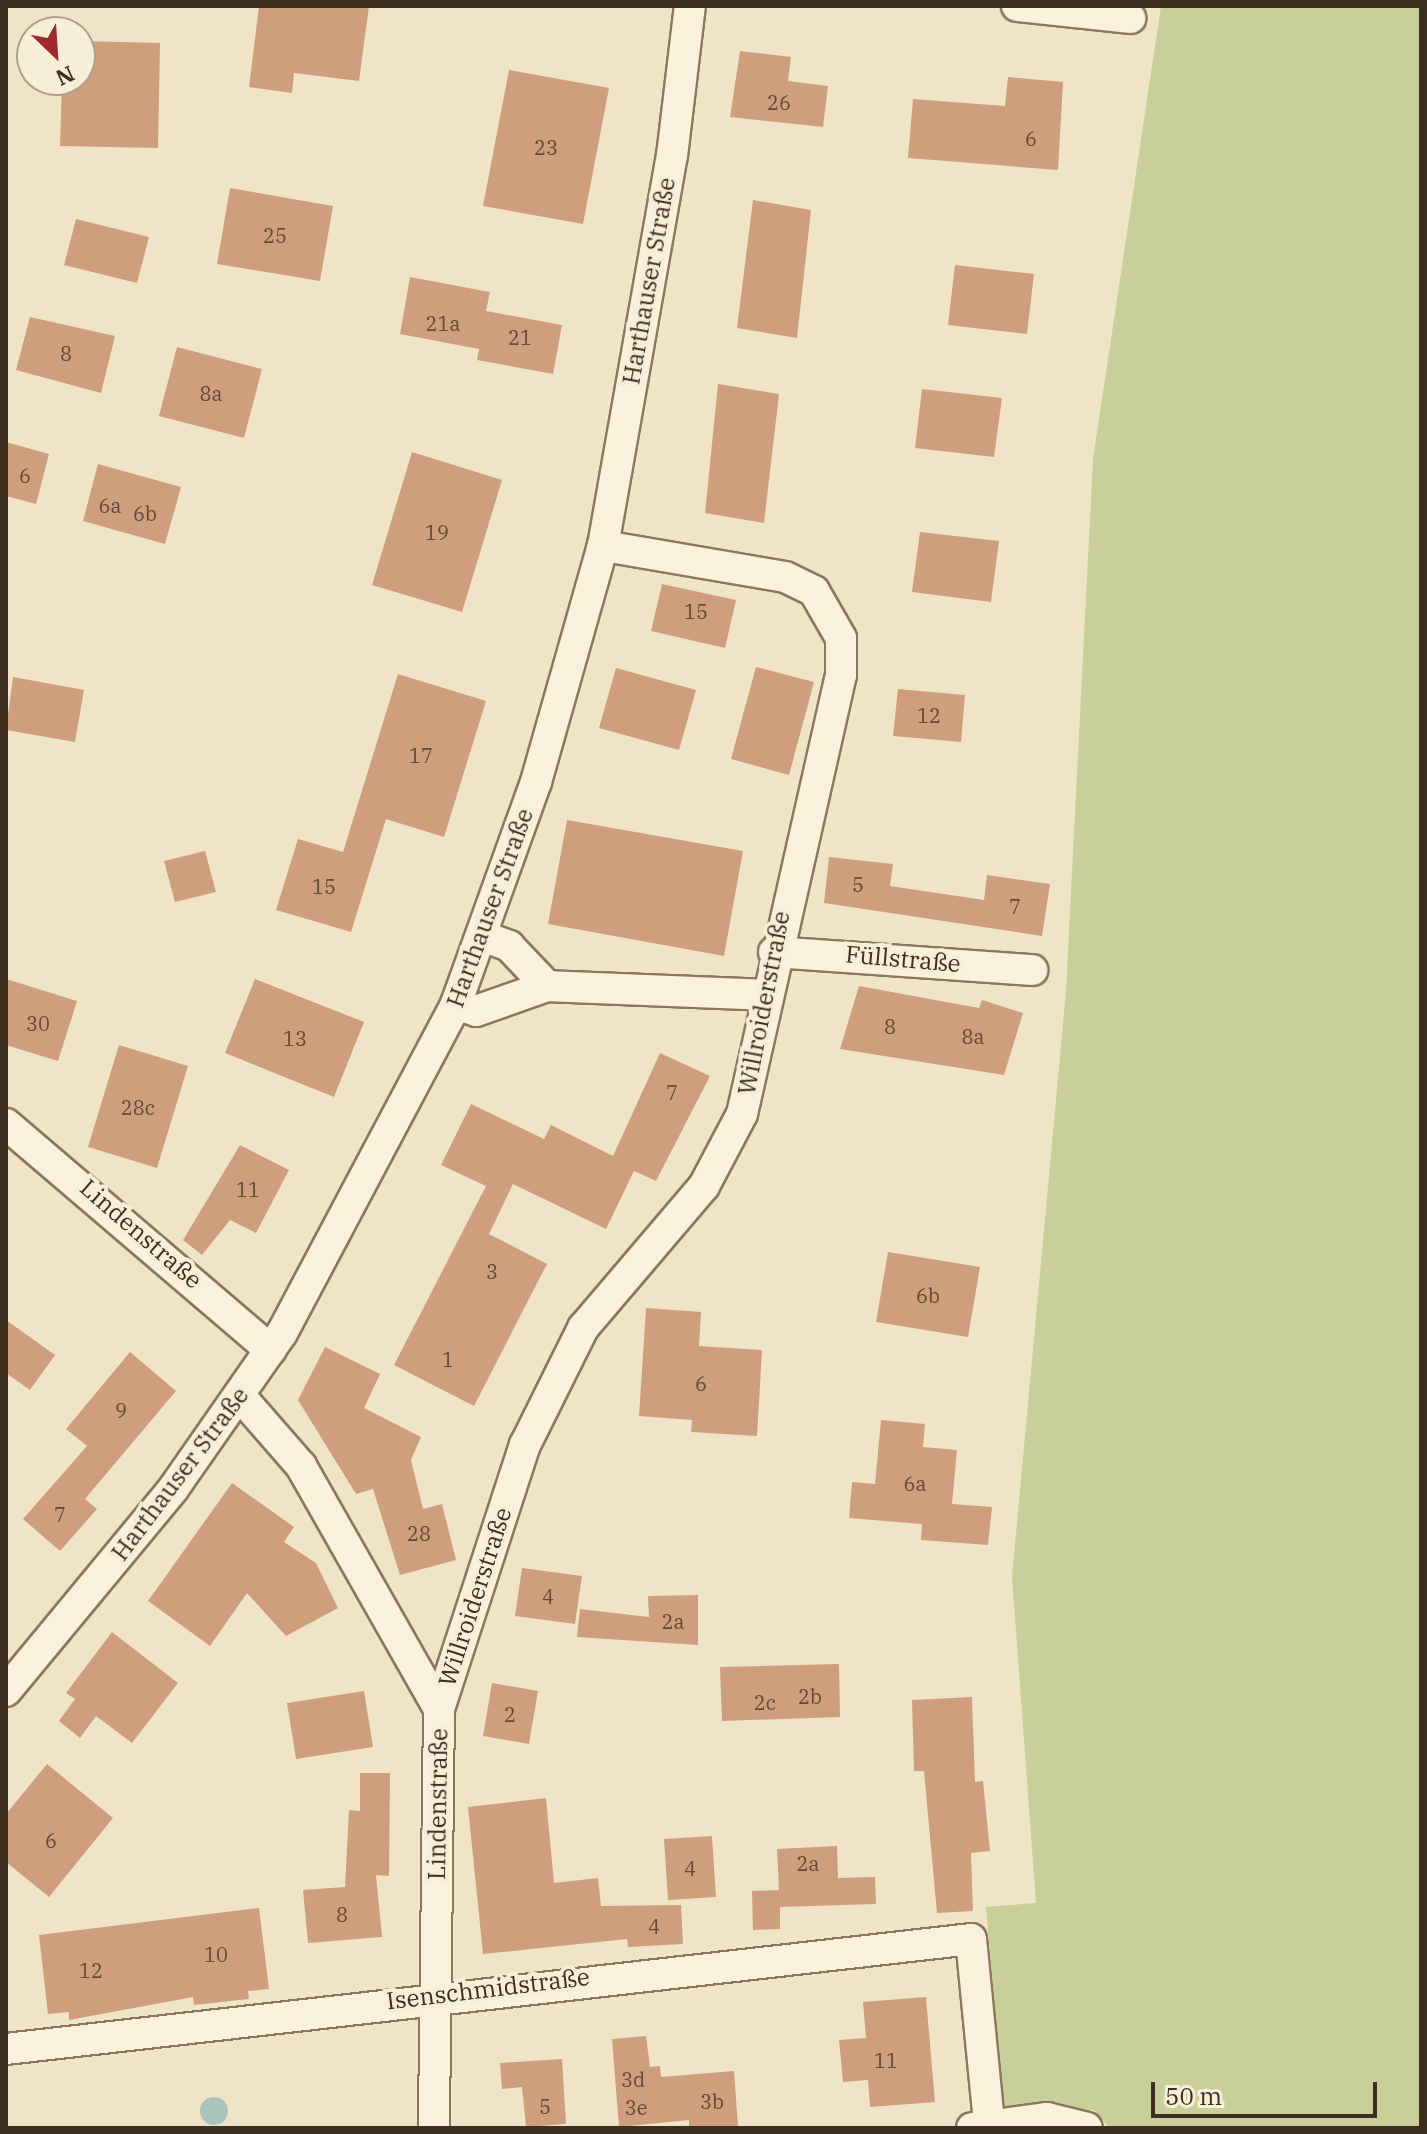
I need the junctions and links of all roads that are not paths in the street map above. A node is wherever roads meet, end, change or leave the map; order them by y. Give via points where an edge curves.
1 (690, 6) edge
2 (1017, 6) edge
3 (1130, 18) dead end
4 (603, 546) junction
5 (482, 936) junction
6 (774, 952) junction
7 (1032, 970) dead end
8 (547, 986) junction
9 (768, 995) junction
10 (456, 1004) junction
11 (6, 1124) edge
12 (271, 1350) junction
13 (240, 1396) junction
14 (6, 1691) edge
15 (439, 1709) junction
16 (435, 1995) junction
17 (6, 2049) edge
18 (981, 2125) edge
19 (434, 2128) edge
20 (1087, 2128) edge

1 - 4 street, Harthauser Straße via 672,156
2 - 3 street
4 - 5 street, Harthauser Straße via 536,782
4 - 6 street, Willroiderstraße via 785,577 814,591 832,613 841,675
5 - 8 street via 509,946
5 - 10 street, Harthauser Straße
6 - 7 street, Füllstraße
6 - 9 street, Willroiderstraße
8 - 9 street
8 - 10 street via 476,1011
9 - 15 street, Willroiderstraße via 742,1114 704,1186 583,1328 525,1445
10 - 12 street, Harthauser Straße via 356,1203
11 - 12 street, Lindenstraße
12 - 13 street, Harthauser Straße
13 - 14 street, Harthauser Straße
13 - 15 street, Lindenstraße via 301,1466
15 - 16 street, Lindenstraße
16 - 17 street, Isenschmidstraße
16 - 18 street, Isenschmidstraße via 971,1939
16 - 19 street, Lindenstraße
18 - 20 street via 1047,2118

